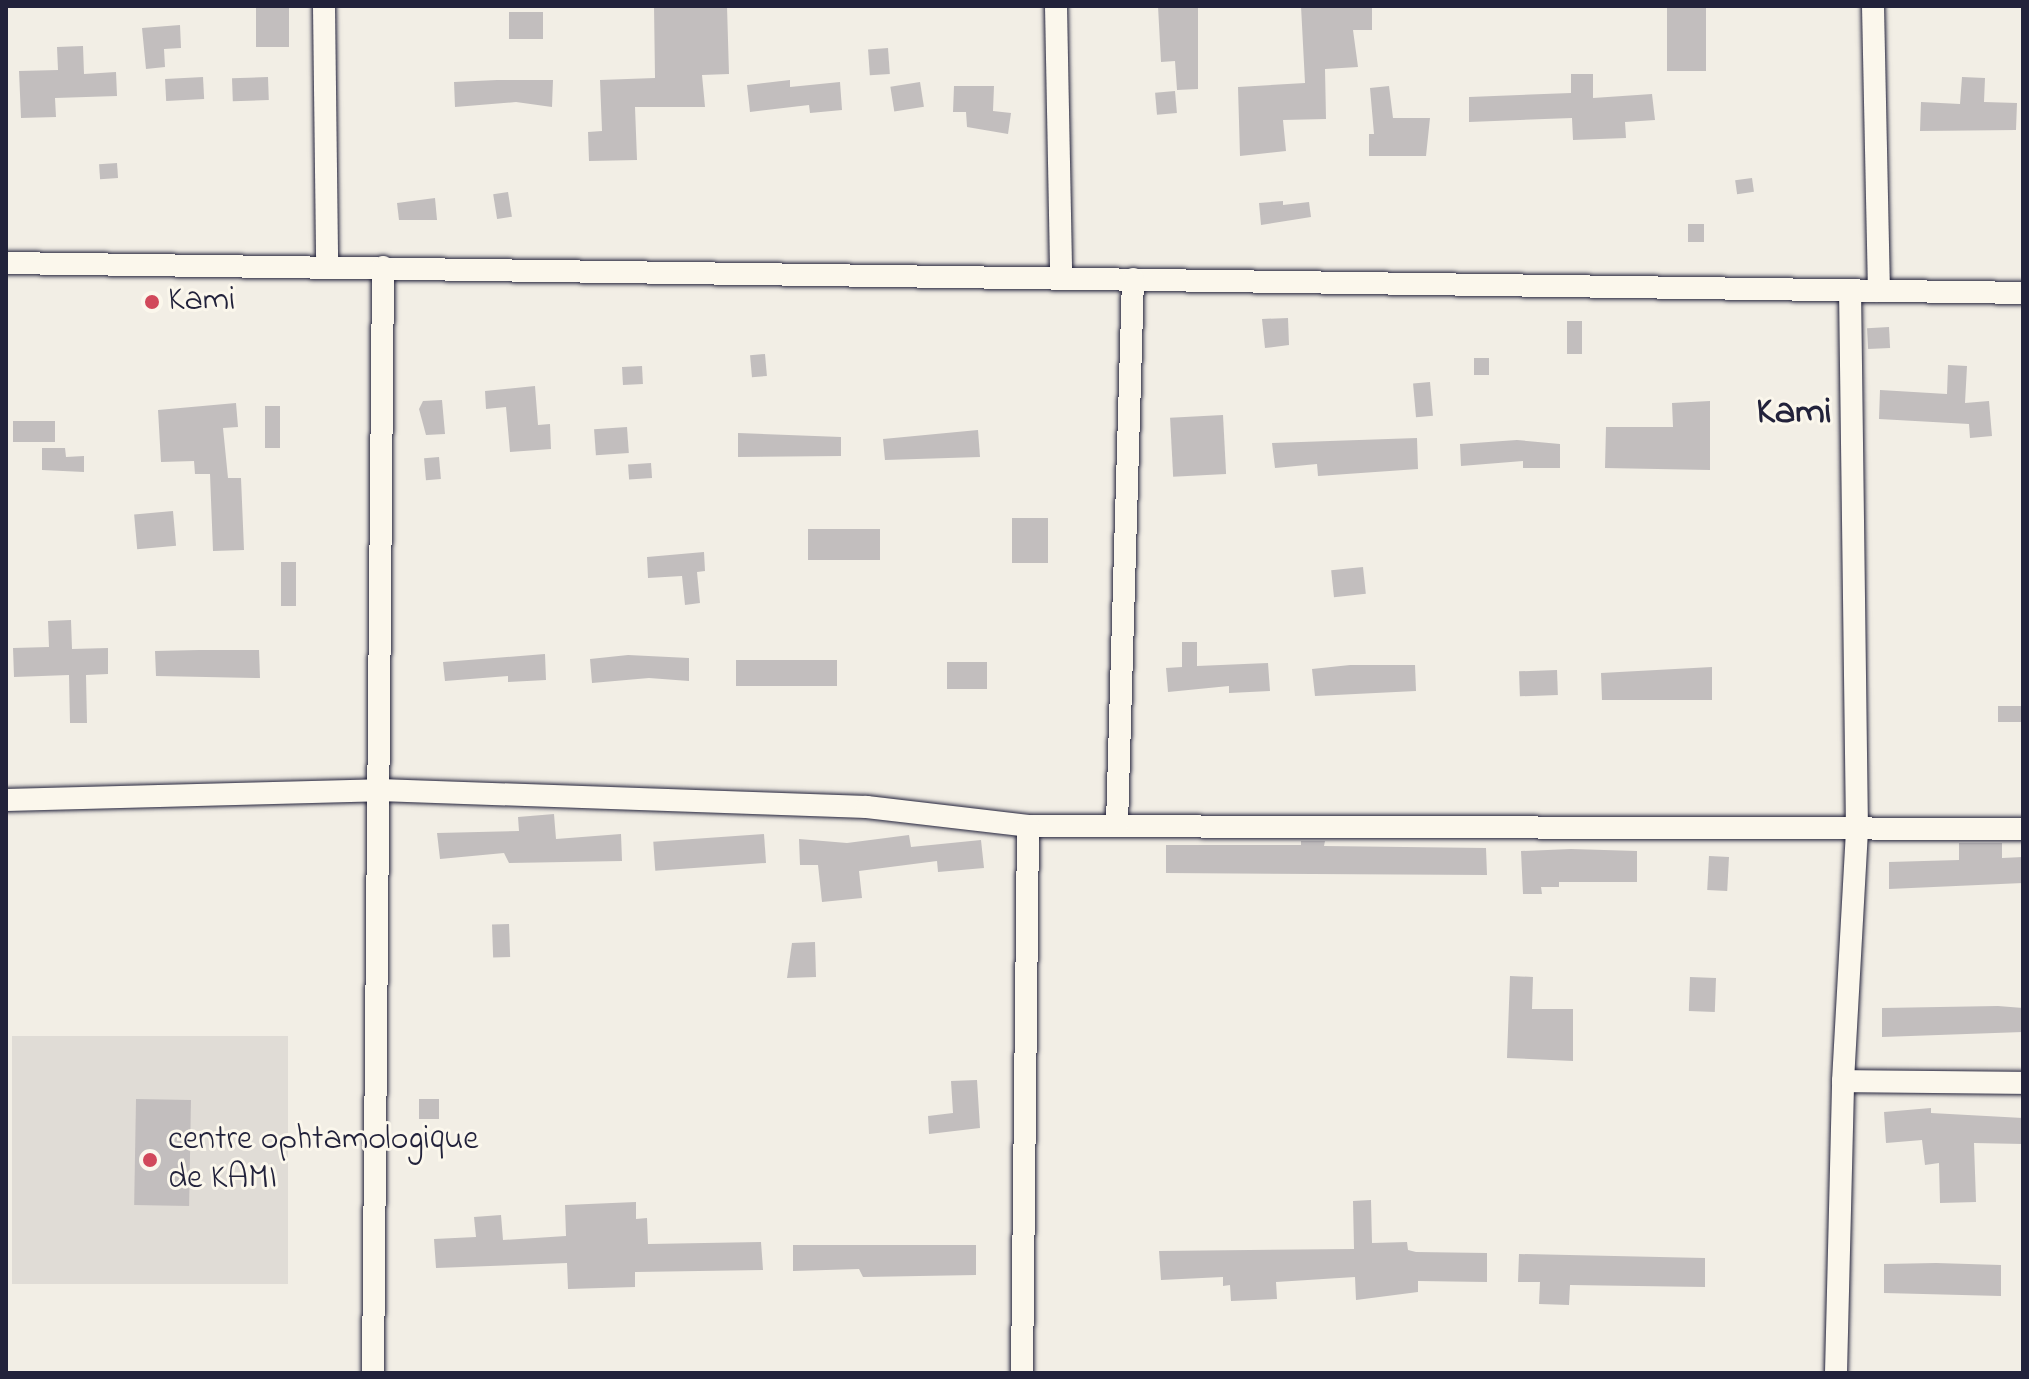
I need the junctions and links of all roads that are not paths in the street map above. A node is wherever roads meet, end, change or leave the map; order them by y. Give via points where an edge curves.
1 (324, 6) edge
2 (1056, 6) edge
3 (1873, 6) edge
4 (6, 263) edge
5 (327, 266) junction
6 (383, 267) junction
7 (1061, 278) junction
8 (1133, 279) junction
9 (1850, 291) junction
10 (1879, 291) junction
11 (2023, 293) edge
12 (379, 790) junction
13 (6, 800) edge
14 (1117, 824) junction
15 (1028, 826) junction
16 (2023, 829) edge
17 (1857, 830) junction
18 (1843, 1081) junction
19 (2023, 1083) edge
20 (373, 1373) edge
21 (1022, 1373) edge
22 (1836, 1373) edge

1 - 5 street
2 - 7 street
3 - 10 street
4 - 5 street
5 - 6 street
6 - 7 street
6 - 12 street
7 - 8 street
8 - 9 street
8 - 14 street
9 - 10 street
9 - 17 street
10 - 11 street
12 - 13 street
12 - 15 street via 867,807
12 - 20 street
14 - 15 street
14 - 17 street
15 - 21 street
16 - 17 street
17 - 18 street
18 - 19 street
18 - 22 street

